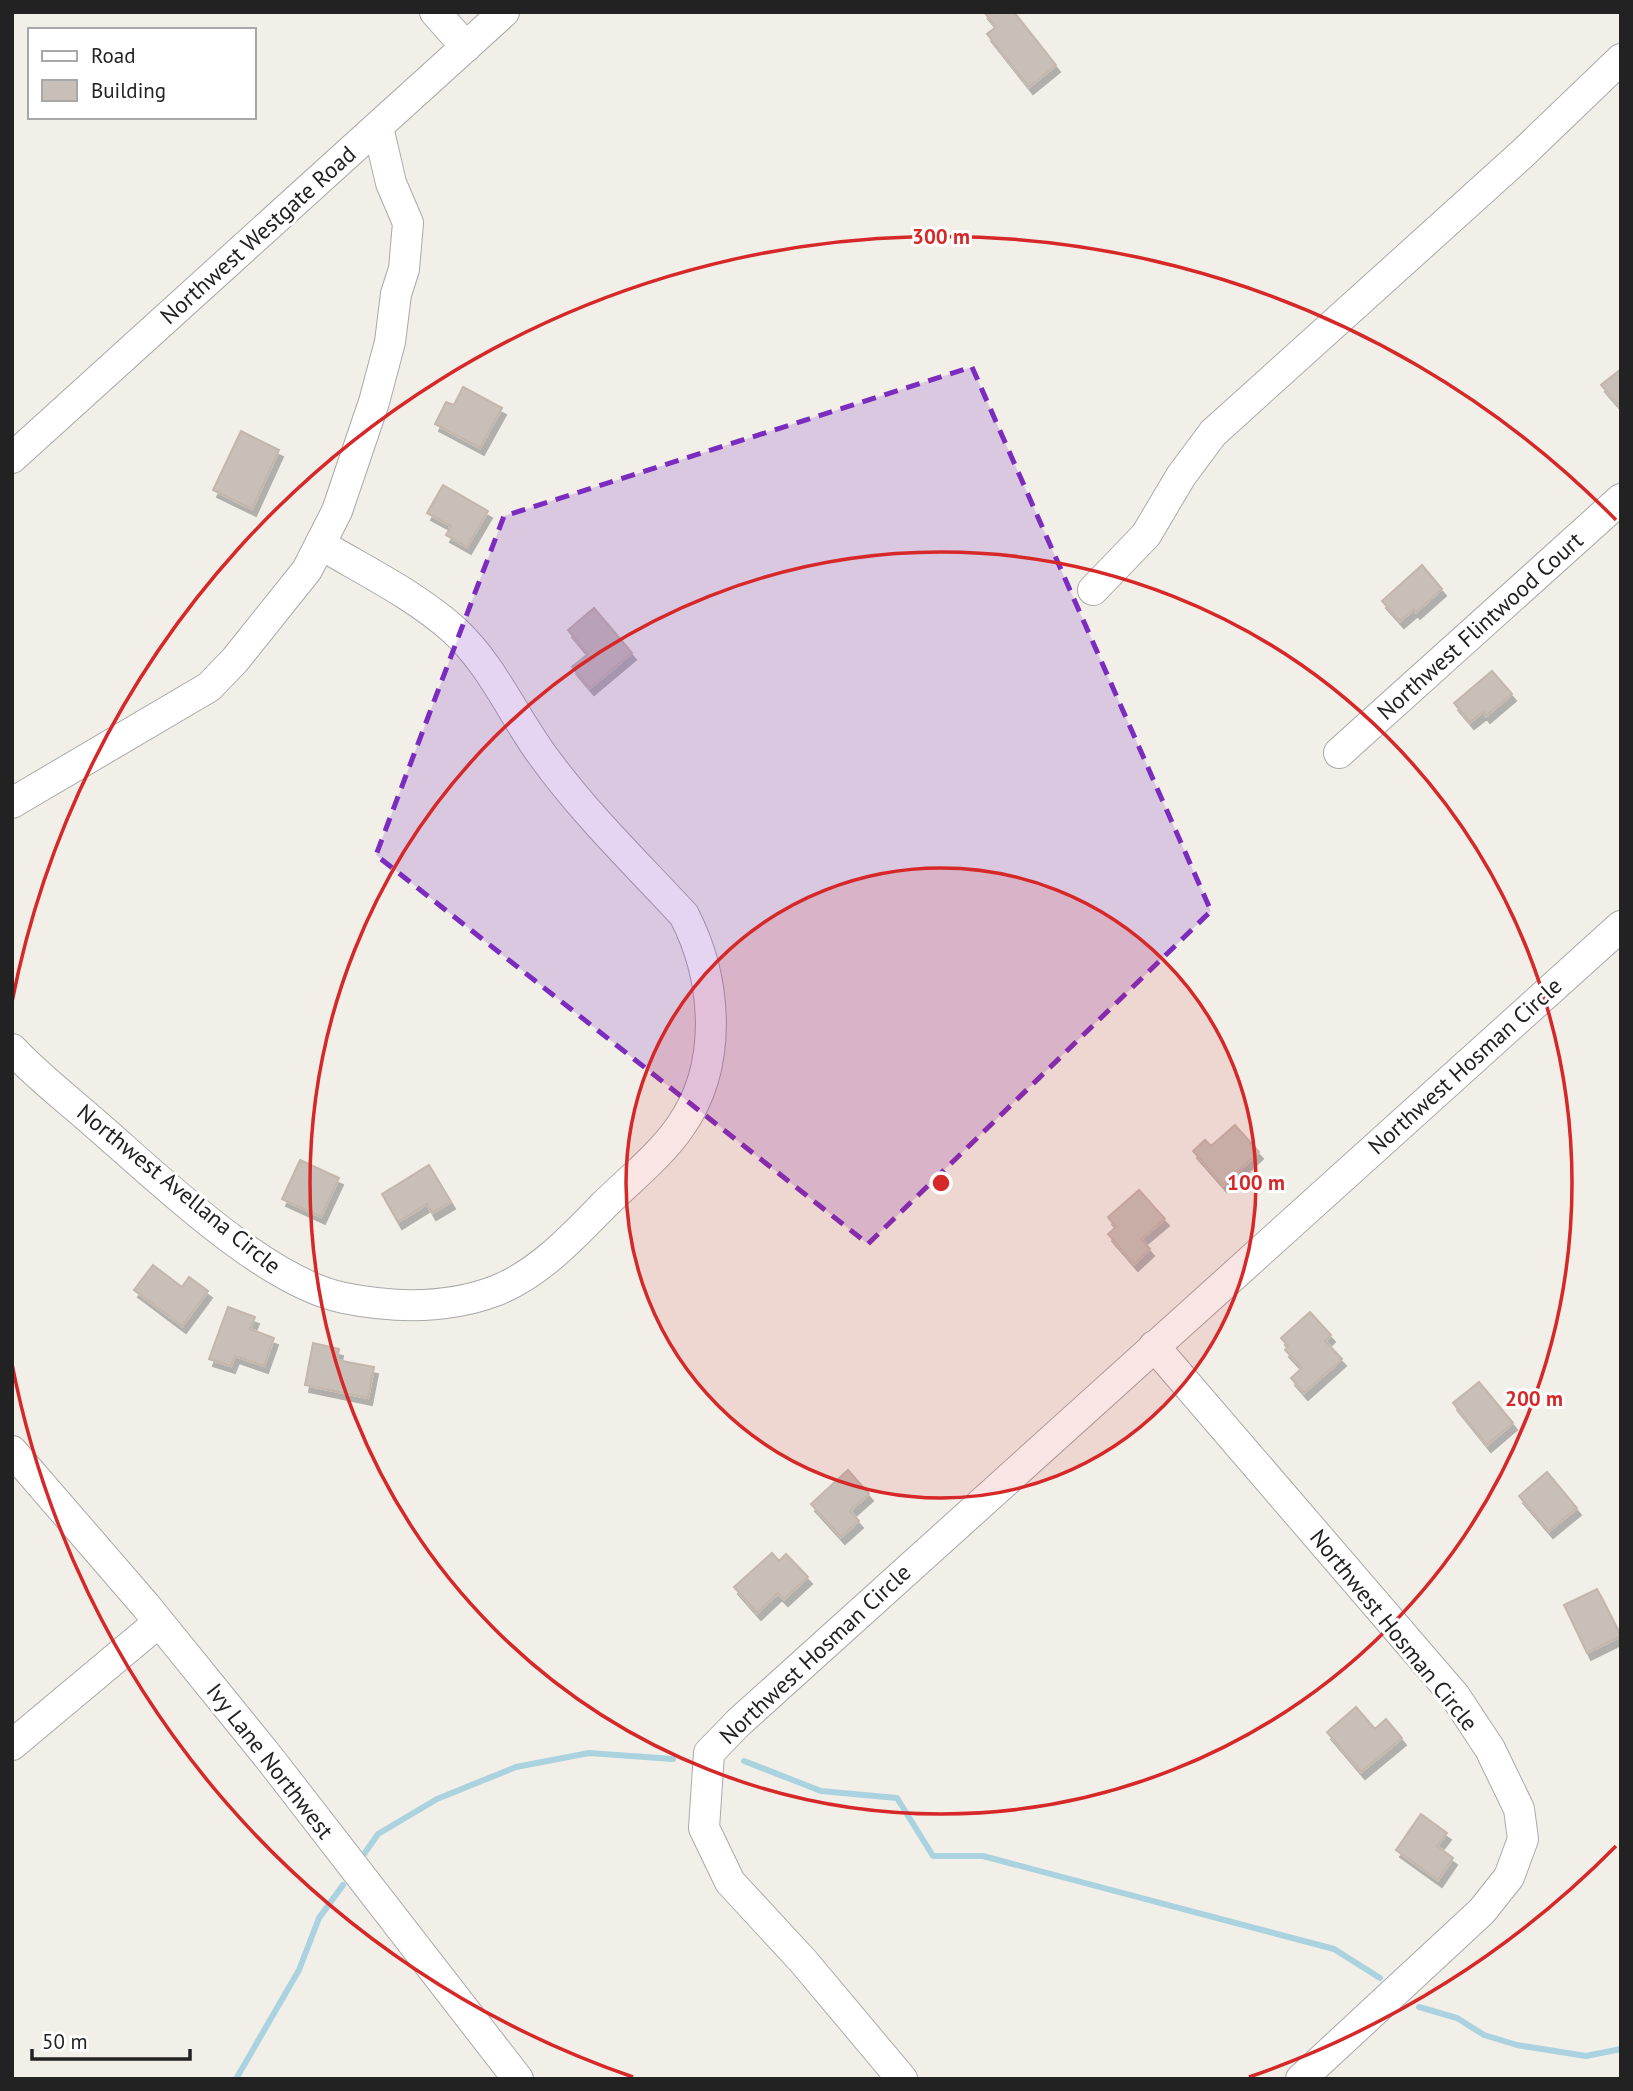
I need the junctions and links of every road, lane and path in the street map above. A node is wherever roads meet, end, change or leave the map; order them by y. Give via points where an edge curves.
1 (435, 12) edge
2 (504, 12) edge
3 (466, 47) junction
4 (1621, 59) edge
5 (378, 127) junction
6 (12, 458) edge
7 (1621, 499) edge
8 (320, 544) junction
9 (1093, 590) dead end
10 (1339, 753) dead end
11 (12, 803) edge
12 (1621, 926) edge
13 (12, 1049) edge
14 (1154, 1346) junction
15 (12, 1451) edge
16 (159, 1622) junction
17 (12, 1745) edge
18 (518, 2079) edge
19 (902, 2079) edge
20 (1301, 2079) edge

1 - 3 street
2 - 3 street, Northwest Westgate Road
3 - 5 street, Northwest Westgate Road
4 - 9 street via 1213,433 1146,535
5 - 6 street, Northwest Westgate Road
5 - 8 street via 391,183 408,223 404,269 374,402 337,511
7 - 10 street, Northwest Flintwood Court
8 - 11 street via 288,597 209,687
8 - 13 street, Northwest Avellana Circle via 426,607 454,630 509,698 563,783 684,915 697,941 708,983 712,1027 694,1106 678,1130 538,1266 496,1290 450,1303 393,1307 304,1286 258,1259 153,1174
12 - 14 street, Northwest Hosman Circle
14 - 19 street, Northwest Hosman Circle via 709,1752 704,1828 730,1882
14 - 20 street, Northwest Hosman Circle via 1455,1696 1490,1749 1519,1809 1523,1839 1509,1877 1482,1911
15 - 16 street, Ivy Lane Northwest
16 - 17 street
16 - 18 street, Ivy Lane Northwest

